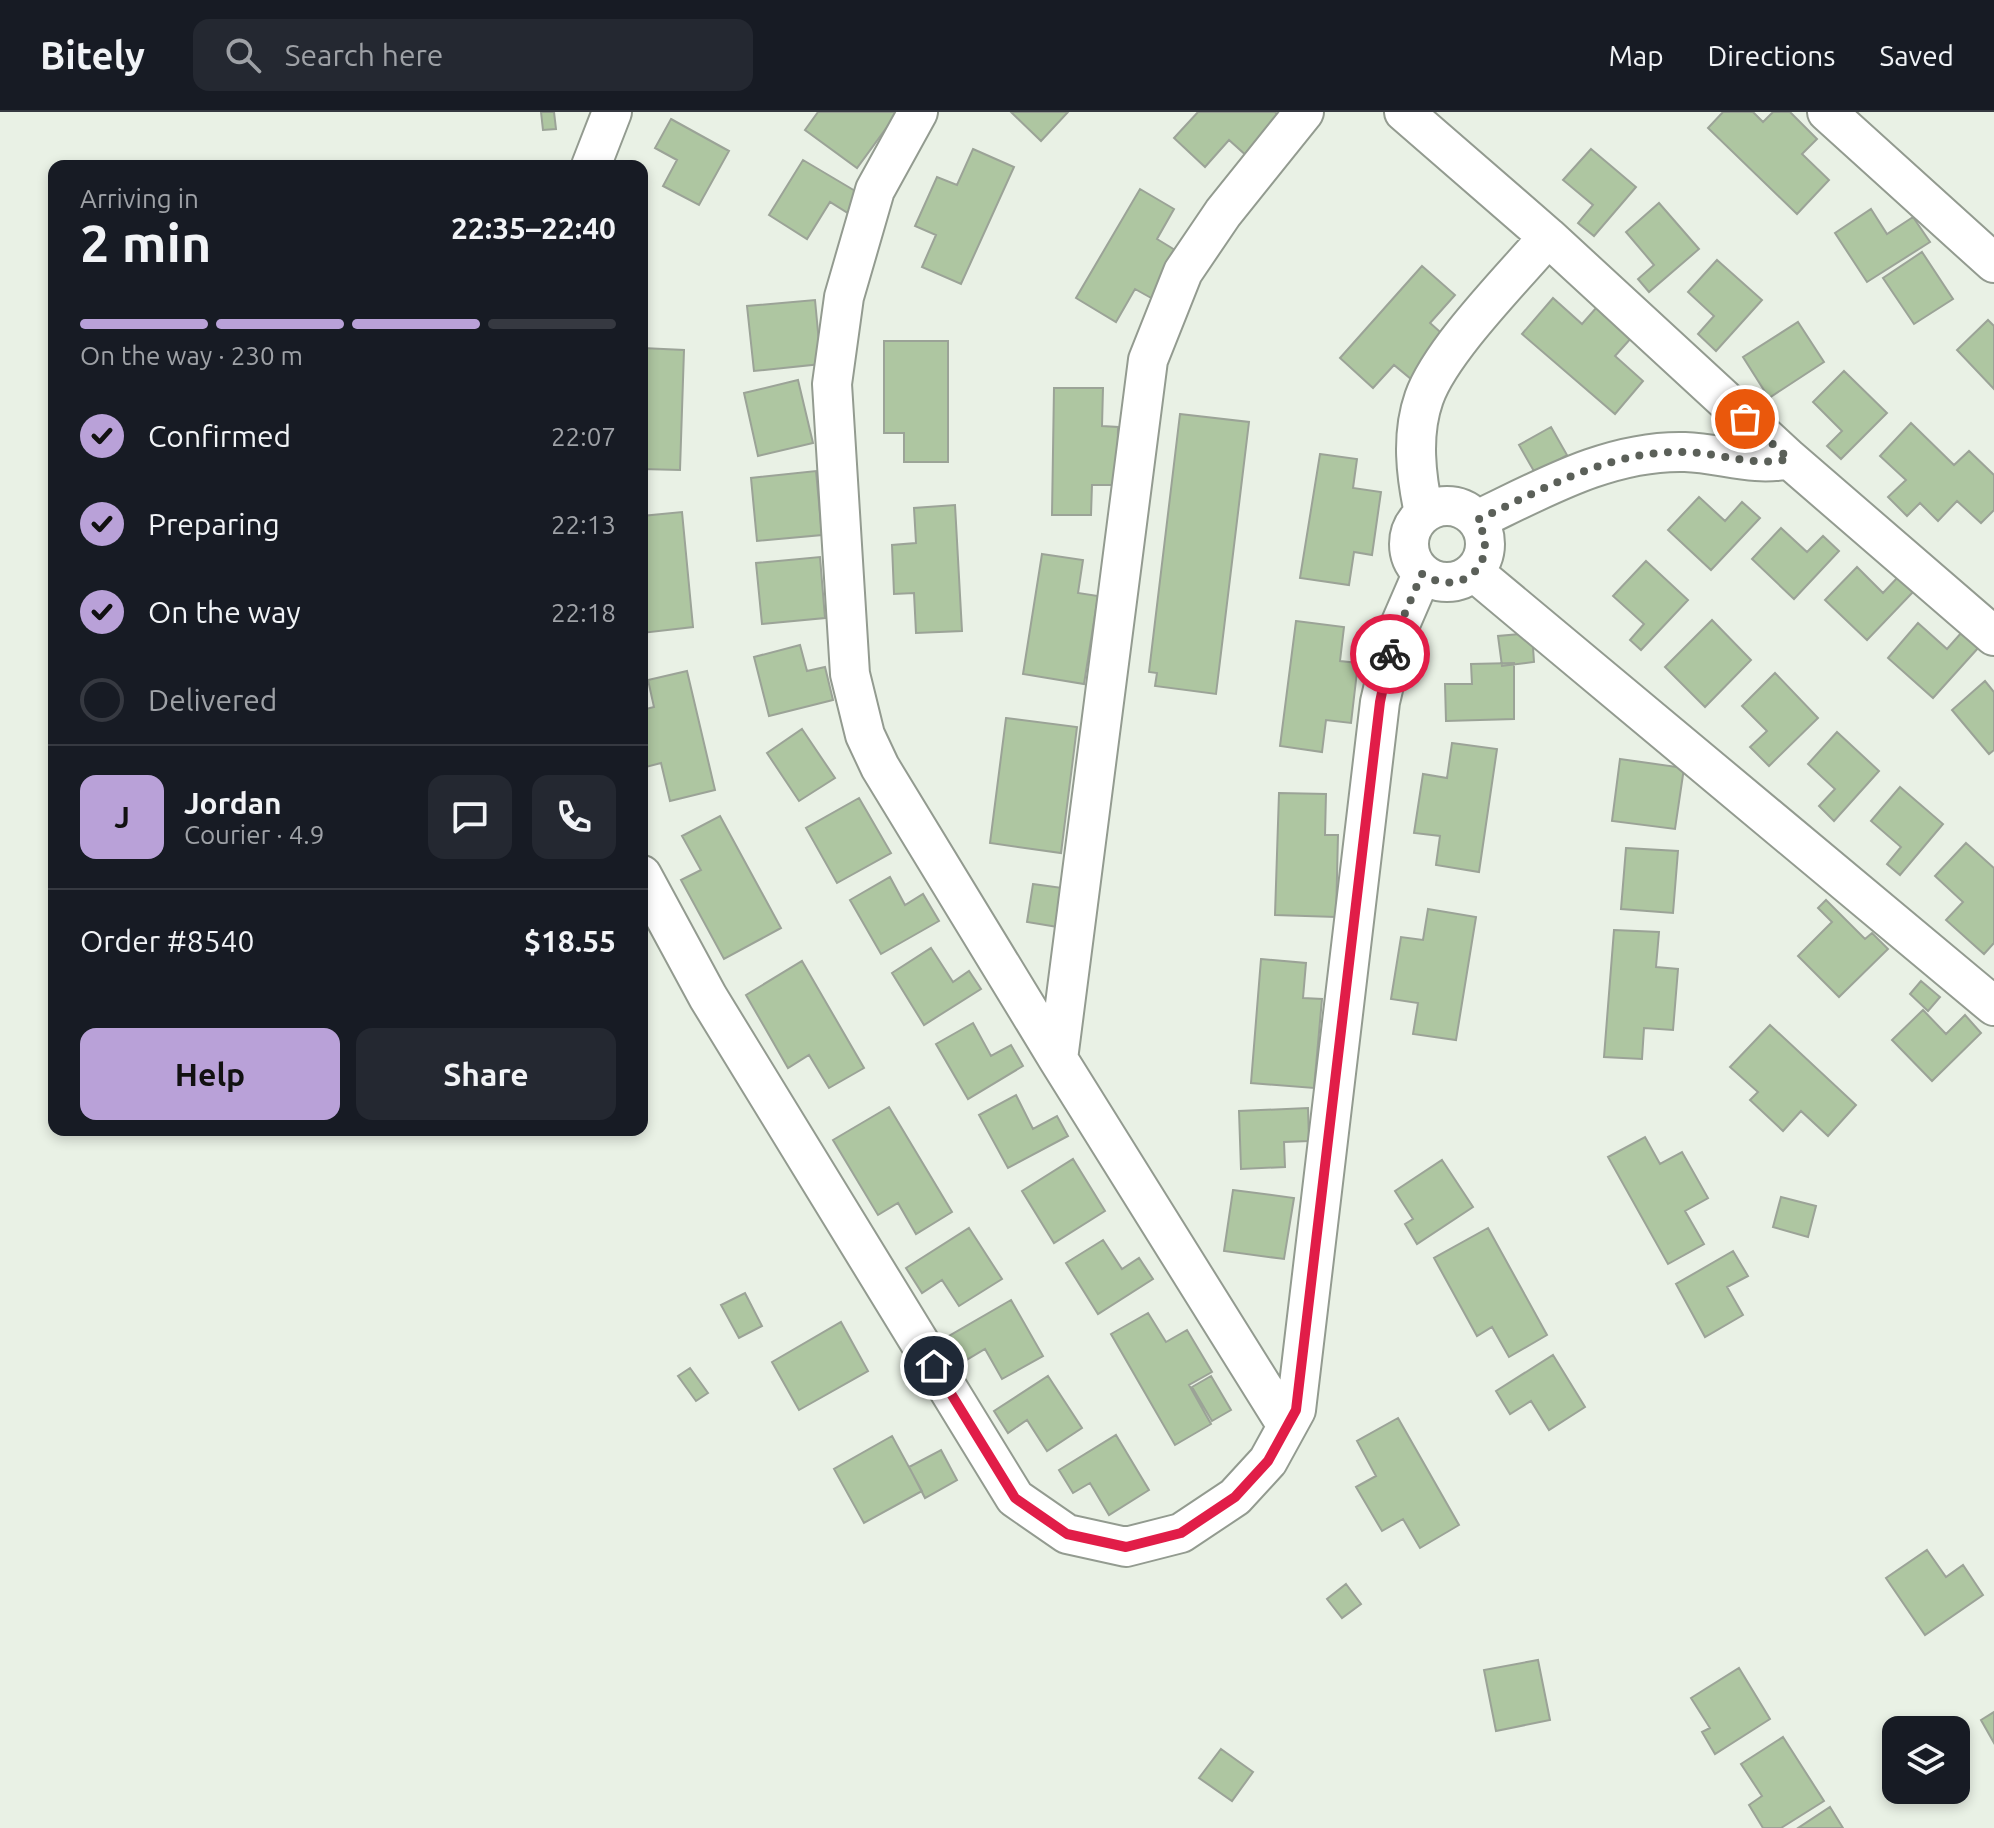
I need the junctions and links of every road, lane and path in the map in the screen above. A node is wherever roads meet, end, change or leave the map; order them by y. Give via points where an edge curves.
1 (612, 112) edge
2 (918, 112) edge
3 (1304, 112) edge
4 (1404, 112) edge
5 (1827, 112) edge
6 (593, 160) edge
7 (1548, 237) junction
8 (1994, 263) edge
9 (1789, 459) junction
10 (1424, 513) junction
11 (1477, 520) junction
12 (1474, 572) junction
13 (1422, 574) junction
14 (1994, 636) edge
15 (648, 886) edge
16 (1994, 1006) edge
17 (1058, 1059) junction
18 (1287, 1426) junction

1 - 6 street
2 - 17 street via 875,190 844,297 832,384 850,674 865,735 880,767
3 - 17 street via 1183,272 1148,360
4 - 7 street
5 - 8 street
7 - 9 street
7 - 10 street via 1450,353 1424,398 1416,449
9 - 11 street via 1761,464 1687,452 1624,457
9 - 14 street
10 - 11 street via 1458,507
10 - 13 street via 1408,543
11 - 12 street via 1485,552
12 - 13 street via 1442,583
12 - 16 street
13 - 18 street via 1396,634 1380,702 1308,1324 1296,1410
15 - 18 street via 708,997 1015,1498 1067,1534 1126,1547 1181,1533 1235,1497 1268,1461
17 - 18 street

